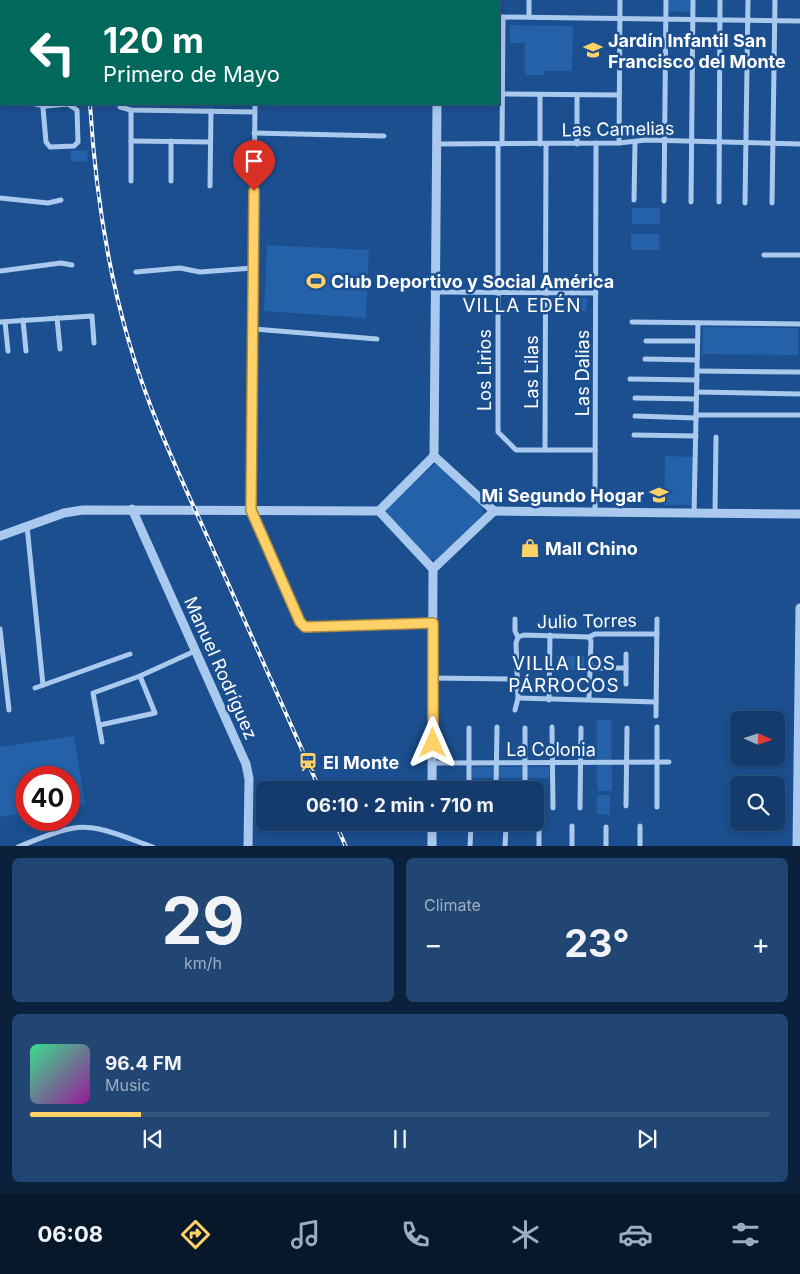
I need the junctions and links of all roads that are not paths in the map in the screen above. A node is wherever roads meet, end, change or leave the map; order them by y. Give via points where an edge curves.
1 (529, 0) edge
2 (620, 0) edge
3 (666, 0) edge
4 (693, 0) edge
5 (720, 0) edge
6 (748, 0) edge
7 (775, 0) edge
8 (501, 17) edge
9 (529, 17) junction
10 (620, 18) junction
11 (666, 19) junction
12 (693, 19) junction
13 (720, 20) junction
14 (748, 20) junction
15 (775, 20) junction
16 (800, 21) edge
17 (502, 94) junction
18 (540, 95) junction
19 (577, 95) junction
20 (619, 95) junction
21 (40, 105) edge
22 (56, 105) edge
23 (70, 105) edge
24 (158, 105) edge
25 (255, 105) edge
26 (437, 105) edge
27 (45, 106) junction
28 (120, 107) dead end
29 (132, 110) junction
30 (158, 110) junction
31 (211, 111) junction
32 (254, 112) junction
33 (254, 133) junction
34 (384, 136) dead end
35 (131, 141) junction
36 (171, 141) junction
37 (665, 141) junction
38 (210, 142) junction
39 (635, 142) junction
40 (692, 142) junction
41 (719, 142) junction
42 (619, 143) junction
43 (746, 143) junction
44 (773, 143) junction
45 (437, 144) junction
46 (500, 144) junction
47 (543, 144) junction
48 (577, 144) junction
49 (596, 144) junction
50 (800, 144) edge
51 (131, 181) dead end
52 (171, 181) dead end
53 (210, 186) dead end
54 (0, 198) edge
55 (61, 200) dead end
56 (634, 200) dead end
57 (664, 202) dead end
58 (691, 202) dead end
59 (719, 202) dead end
60 (746, 203) dead end
61 (772, 203) dead end
62 (764, 254) dead end
63 (800, 255) edge
64 (72, 265) dead end
65 (253, 268) junction
66 (0, 271) edge
67 (136, 272) dead end
68 (436, 292) junction
69 (498, 293) junction
70 (545, 293) junction
71 (596, 293) junction
72 (58, 318) junction
73 (24, 320) junction
74 (3, 322) edge
75 (632, 322) dead end
76 (698, 323) junction
77 (800, 324) edge
78 (253, 329) junction
79 (377, 340) dead end
80 (646, 341) dead end
81 (697, 341) junction
82 (94, 343) dead end
83 (60, 349) dead end
84 (26, 350) dead end
85 (8, 351) dead end
86 (645, 359) dead end
87 (697, 360) junction
88 (697, 371) junction
89 (800, 372) edge
90 (630, 379) dead end
91 (697, 380) junction
92 (800, 394) edge
93 (696, 396) junction
94 (635, 398) dead end
95 (800, 415) edge
96 (635, 416) dead end
97 (696, 416) junction
98 (634, 435) dead end
99 (696, 436) junction
100 (716, 437) dead end
101 (545, 450) junction
102 (595, 450) junction
103 (434, 456) junction
104 (132, 509) junction
105 (251, 510) junction
106 (379, 511) junction
107 (494, 511) junction
108 (595, 512) junction
109 (694, 513) junction
110 (715, 513) junction
111 (800, 514) edge
112 (27, 526) junction
113 (0, 536) edge
114 (433, 569) junction
115 (800, 608) edge
116 (515, 619) dead end
117 (657, 619) dead end
118 (433, 623) junction
119 (0, 629) edge
120 (657, 634) junction
121 (550, 635) junction
122 (518, 637) junction
123 (589, 637) junction
124 (195, 651) junction
125 (130, 654) dead end
126 (626, 654) dead end
127 (591, 668) junction
128 (626, 668) junction
129 (140, 676) junction
130 (433, 678) junction
131 (516, 679) junction
132 (626, 684) dead end
133 (43, 685) junction
134 (35, 688) dead end
135 (518, 698) junction
136 (589, 698) junction
137 (549, 700) junction
138 (656, 702) junction
139 (9, 710) dead end
140 (515, 710) dead end
141 (656, 716) dead end
142 (100, 725) junction
143 (497, 727) dead end
144 (552, 727) dead end
145 (657, 727) dead end
146 (469, 728) dead end
147 (525, 728) dead end
148 (581, 728) dead end
149 (627, 728) dead end
150 (102, 742) dead end
151 (525, 762) junction
152 (552, 762) junction
153 (580, 762) junction
154 (627, 762) junction
155 (657, 762) junction
156 (669, 762) dead end
157 (432, 763) junction
158 (469, 763) junction
159 (496, 763) junction
160 (432, 781) edge
161 (468, 781) edge
162 (496, 781) edge
163 (524, 781) edge
164 (626, 806) dead end
165 (553, 808) dead end
166 (580, 808) dead end
167 (657, 808) dead end
168 (572, 826) dead end
169 (640, 826) dead end
170 (606, 828) dead end
171 (432, 831) edge
172 (471, 831) edge
173 (506, 831) edge
174 (539, 831) edge
175 (799, 832) edge
176 (18, 846) edge
177 (153, 846) edge
178 (248, 846) edge
179 (432, 846) edge
180 (470, 846) edge
181 (505, 846) edge
182 (539, 846) edge
183 (572, 846) edge
184 (606, 846) edge
185 (640, 846) edge
186 (798, 846) edge

1 - 9 street
2 - 10 street
3 - 11 street
4 - 12 street
5 - 13 street
6 - 14 street
7 - 15 street
8 - 9 street
8 - 17 street, Los Lirios
9 - 10 street
10 - 11 street
10 - 20 street
11 - 12 street
11 - 37 street
12 - 13 street
12 - 40 street
13 - 14 street
13 - 41 street
14 - 15 street
14 - 43 street
15 - 16 street
15 - 44 street
17 - 18 street
17 - 46 street, Los Lirios
18 - 19 street
18 - 47 street, Las Lilas
19 - 20 street
19 - 48 street
20 - 42 street
21 - 27 street
22 - 27 street
23 - 27 street via 76,108 79,139 76,145 52,147 47,144
24 - 30 street
25 - 32 street
26 - 45 street
28 - 29 street
29 - 30 street
29 - 35 street
30 - 31 street
31 - 32 street
31 - 38 street
32 - 33 street
33 - 34 street
33 - 65 street
35 - 36 street
35 - 51 street
36 - 38 street
36 - 52 street
37 - 39 street, Las Camelias
37 - 40 street, Las Camelias
37 - 57 street
38 - 53 street
39 - 42 street, Las Camelias
39 - 56 street
40 - 41 street, Las Camelias
40 - 58 street
41 - 43 street, Las Camelias
41 - 59 street
42 - 49 street, Las Camelias
43 - 44 street, Las Camelias
43 - 60 street
44 - 50 street, Las Camelias
44 - 61 street
45 - 46 street, Las Camelias
45 - 68 street
46 - 47 street, Las Camelias
46 - 69 street, Los Lirios
47 - 48 street, Las Camelias
47 - 70 street, Las Lilas
48 - 49 street, Las Camelias
49 - 71 street, Las Dalias
54 - 55 street via 48,203
62 - 63 street
64 - 66 street via 61,263
65 - 67 street
65 - 78 street
68 - 69 street
68 - 103 street
69 - 70 street
69 - 101 street, Los Lirios via 498,432 514,449
70 - 71 street
70 - 101 street, Las Lilas
71 - 102 street, Las Dalias
72 - 73 street
72 - 82 street via 92,316
72 - 83 street
73 - 74 street
73 - 84 street
74 - 85 street
75 - 76 street
76 - 77 street
76 - 81 street
78 - 79 street
78 - 105 street
80 - 81 street
81 - 87 street
86 - 87 street
87 - 88 street
88 - 89 street
88 - 91 street
90 - 91 street
91 - 93 street
92 - 93 street
93 - 94 street
93 - 97 street
95 - 97 street
96 - 97 street
97 - 99 street
98 - 99 street
99 - 109 street
100 - 110 street
101 - 102 street, Los Lirios
102 - 108 street, Las Dalias
103 - 106 street
103 - 107 street
104 - 105 street
104 - 112 street via 74,511
104 - 124 street, Manuel Rodríguez
105 - 106 street
105 - 118 street via 305,627
106 - 114 street
107 - 108 street
107 - 114 street
108 - 109 street
109 - 110 street
110 - 111 street
112 - 113 street
112 - 133 street
114 - 118 street
115 - 175 street
116 - 122 street
117 - 120 street
118 - 130 street
119 - 139 street
120 - 123 street, Julio Torres via 595,634
120 - 138 street
121 - 122 street, Julio Torres
121 - 123 street, Julio Torres
121 - 137 street
122 - 131 street
123 - 127 street
124 - 129 street
124 - 178 street, Manuel Rodríguez via 246,764
125 - 133 street
126 - 128 street
127 - 128 street
127 - 136 street
128 - 132 street
129 - 142 street via 93,693
129 - 142 street via 155,713
130 - 131 street
130 - 157 street
131 - 135 street
133 - 134 street
135 - 137 street
135 - 140 street
136 - 137 street
136 - 138 street via 595,702
138 - 141 street
142 - 150 street
143 - 159 street
144 - 152 street
145 - 155 street
146 - 158 street
147 - 151 street
148 - 153 street
149 - 154 street
151 - 152 street, La Colonia
151 - 159 street, La Colonia
151 - 163 street
152 - 153 street, La Colonia
152 - 165 street
153 - 154 street, La Colonia
153 - 166 street
154 - 155 street, La Colonia
154 - 164 street
155 - 156 street, La Colonia
155 - 167 street
157 - 158 street, La Colonia
157 - 160 street
158 - 159 street, La Colonia
158 - 161 street
159 - 162 street
168 - 183 street
169 - 185 street
170 - 184 street
171 - 179 street
172 - 180 street
173 - 181 street
174 - 182 street
175 - 186 street
176 - 177 street via 80,827

